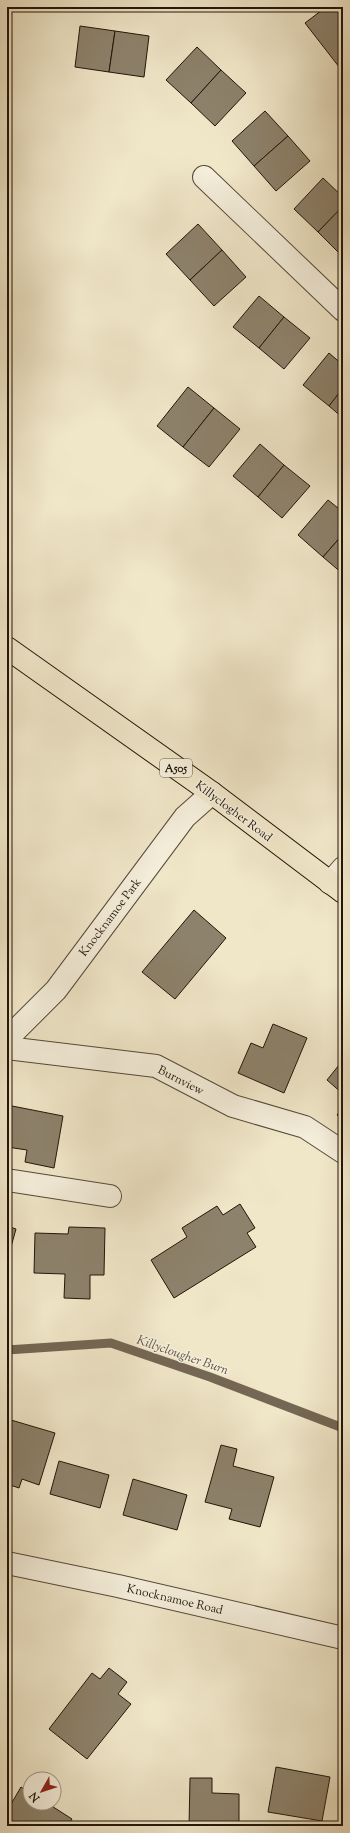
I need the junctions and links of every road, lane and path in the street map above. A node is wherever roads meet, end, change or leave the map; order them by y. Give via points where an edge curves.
1 (204, 177) dead end
2 (343, 310) edge
3 (7, 648) edge
4 (212, 793) junction
5 (339, 881) edge
6 (7, 1039) edge
7 (7, 1048) edge
8 (343, 1152) edge
9 (7, 1180) edge
10 (110, 1196) dead end
11 (7, 1563) edge
12 (343, 1638) edge

1 - 2 street
3 - 4 highway, Killyclogher Road / A505
4 - 5 highway, Killyclogher Road / A505
4 - 6 street, Knocknamoe Park via 185,817 56,990
7 - 8 street, Burnview via 156,1066 233,1106 305,1127
9 - 10 street
11 - 12 street, Knocknamoe Road

